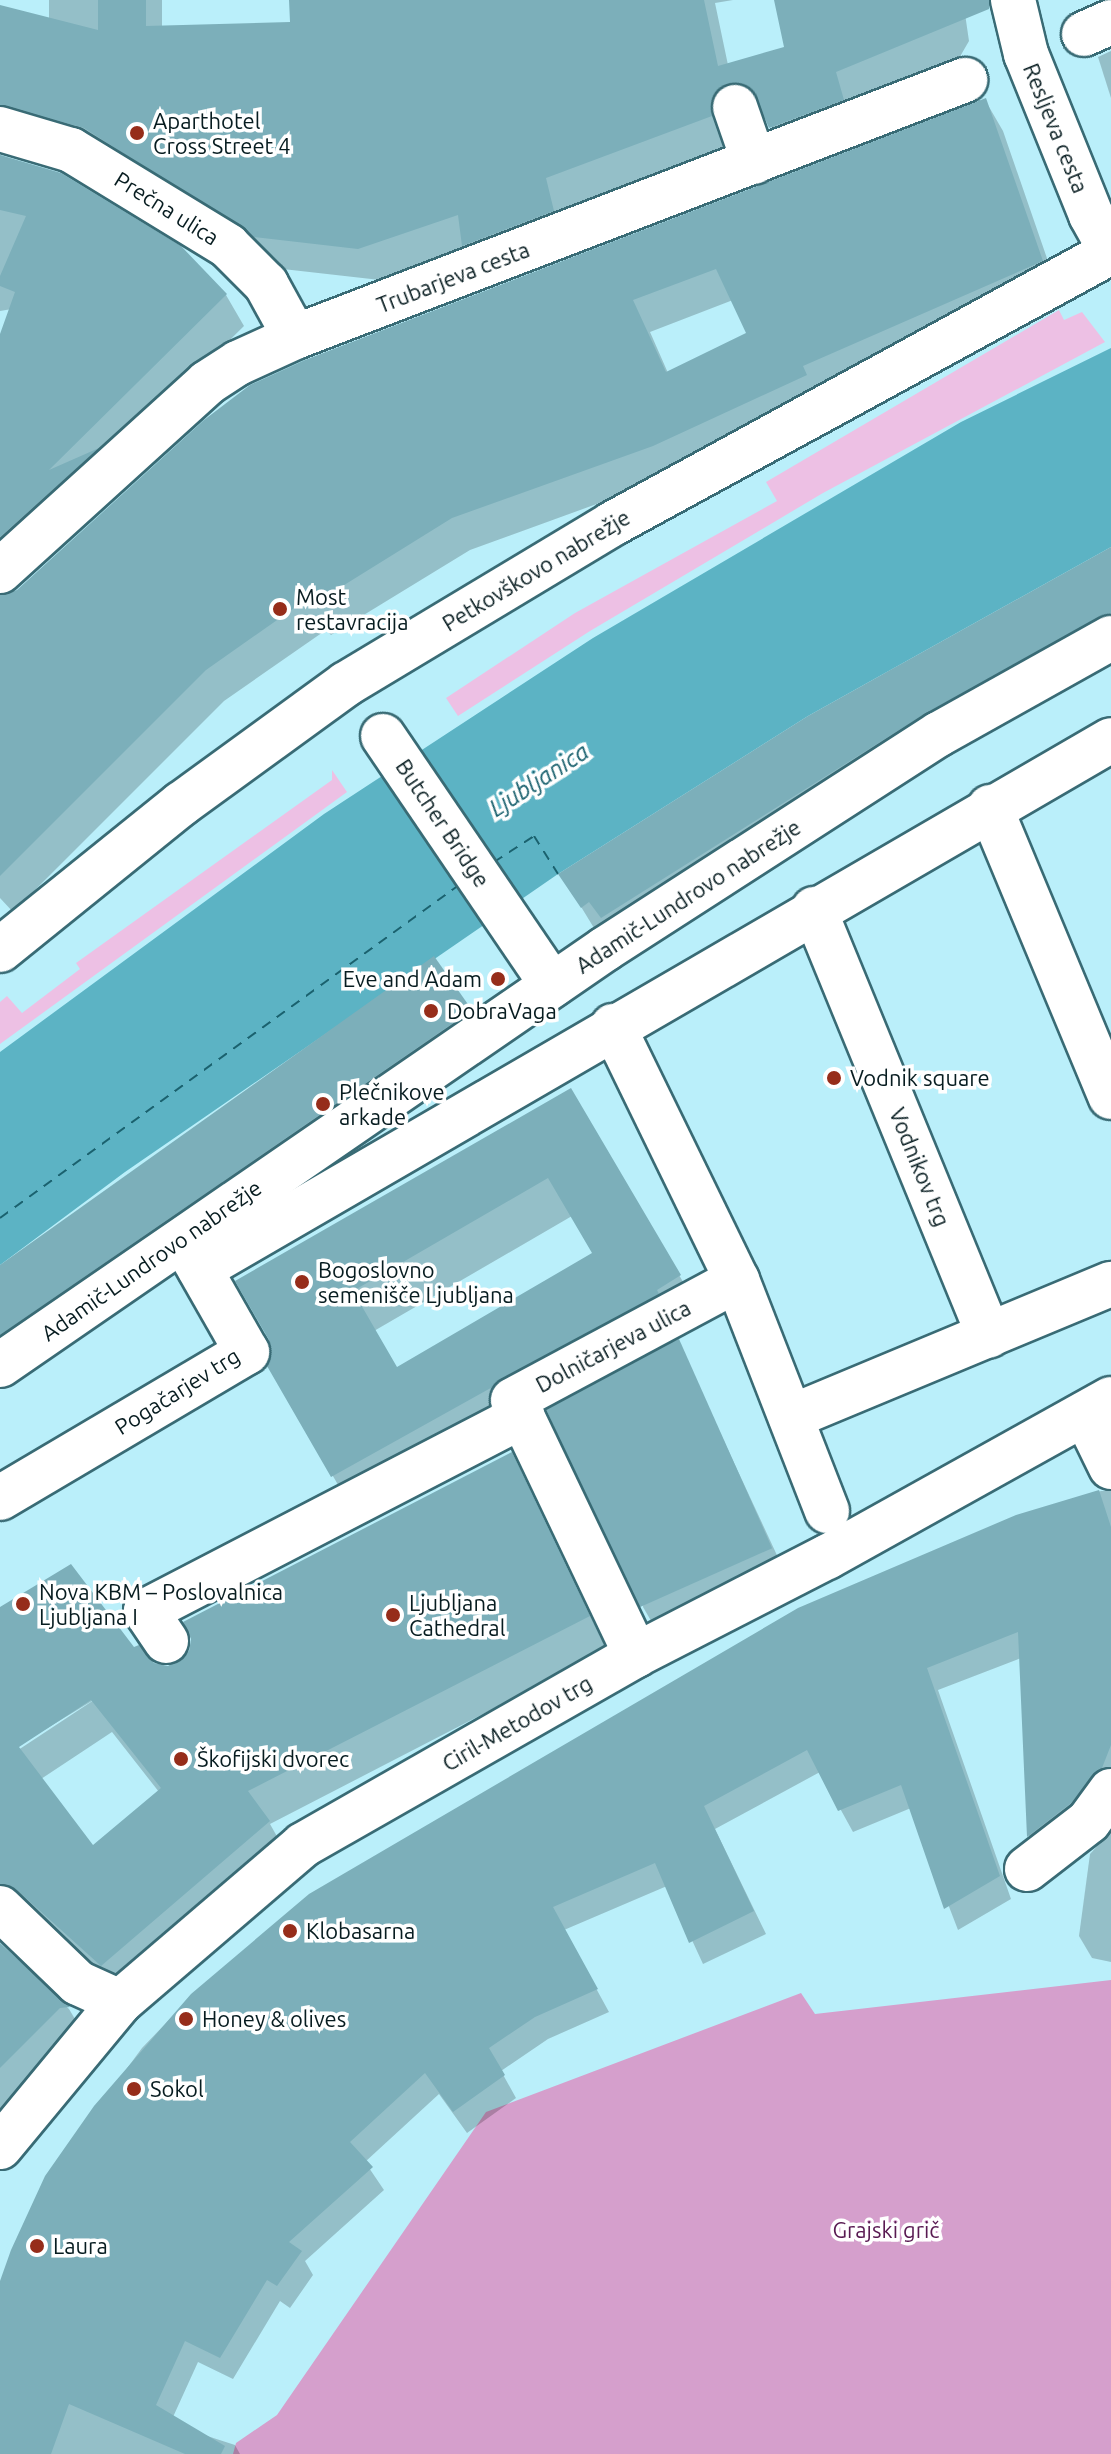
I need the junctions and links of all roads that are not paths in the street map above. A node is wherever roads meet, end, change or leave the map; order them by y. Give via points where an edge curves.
1 (1013, 0) edge
2 (965, 80) dead end
3 (735, 107) dead end
4 (0, 129) edge
5 (754, 162) junction
6 (1111, 252) edge
7 (295, 337) junction
8 (0, 571) edge
9 (1111, 638) edge
10 (383, 736) dead end
11 (1111, 740) edge
12 (990, 807) junction
13 (814, 909) junction
14 (605, 949) junction
15 (0, 950) edge
16 (552, 985) junction
17 (627, 1018) junction
18 (1111, 1097) edge
19 (191, 1254) junction
20 (737, 1280) junction
21 (1111, 1284) edge
22 (989, 1336) junction
23 (0, 1365) edge
24 (1098, 1407) edge
25 (522, 1416) junction
26 (791, 1417) junction
27 (1111, 1467) edge
28 (0, 1498) edge
29 (827, 1511) dead end
30 (166, 1641) dead end
31 (636, 1655) junction
32 (1111, 1791) edge
33 (1027, 1869) dead end
34 (0, 1908) edge
35 (120, 2002) junction
36 (0, 2147) edge

1 - 6 street, Resljeva cesta via 1043,97
2 - 5 street, Trubarjeva cesta
3 - 5 street
4 - 7 street, Prečna ulica via 71,150 228,246 266,284
5 - 7 street, Trubarjeva cesta
6 - 15 street, Petkovškovo nabrežje via 612,524 181,804
7 - 8 street, Trubarjeva cesta via 207,383
9 - 14 street, Adamič-Lundrovo nabrežje via 939,734
10 - 16 street, Butcher Bridge
11 - 12 street, Adamič-Lundrovo nabrežje
12 - 13 street, Adamič-Lundrovo nabrežje
12 - 18 street
13 - 17 street, Adamič-Lundrovo nabrežje
13 - 22 street, Vodnikov trg
14 - 16 street, Adamič-Lundrovo nabrežje
14 - 17 street
16 - 19 street, Adamič-Lundrovo nabrežje
17 - 19 street, Adamič-Lundrovo nabrežje
17 - 20 street via 662,1117
19 - 23 street, Adamič-Lundrovo nabrežje
19 - 28 street, Pogačarjev trg via 247,1352
20 - 25 street, Dolničarjeva ulica via 513,1400
20 - 26 street
21 - 22 street
22 - 26 street
24 - 27 street
24 - 31 street, Ciril-Metodov trg
25 - 30 street, Dolničarjeva ulica via 146,1611
25 - 31 street
26 - 29 street
31 - 35 street, Ciril-Metodov trg via 303,1845
32 - 33 street via 1079,1831
34 - 35 street via 78,1983
35 - 36 street, Ciril-Metodov trg

